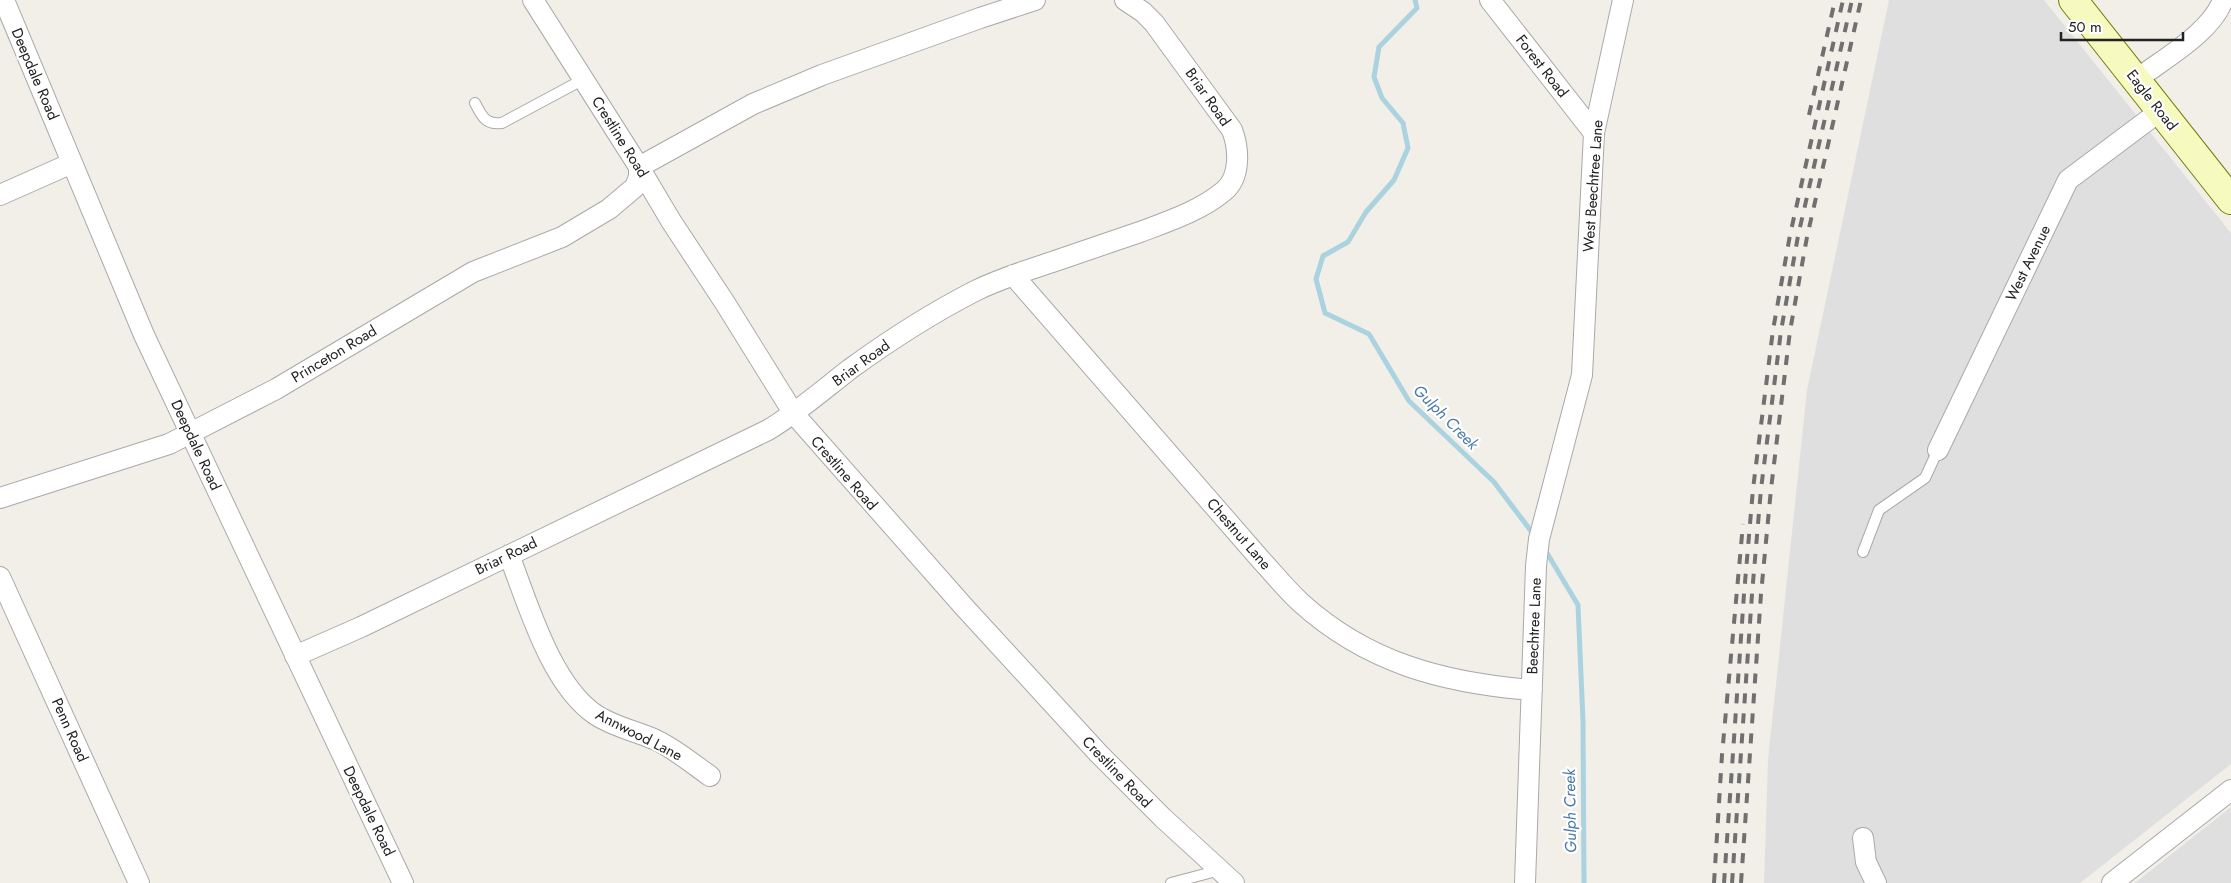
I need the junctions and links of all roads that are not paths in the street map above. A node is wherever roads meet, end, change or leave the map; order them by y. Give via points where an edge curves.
1 (4, 0) edge
2 (533, 0) edge
3 (1035, 0) edge
4 (1126, 0) edge
5 (1490, 0) edge
6 (1623, 0) edge
7 (2073, 0) edge
8 (2223, 0) edge
9 (584, 79) junction
10 (2136, 80) junction
11 (475, 103) dead end
12 (2160, 111) junction
13 (1594, 133) junction
14 (72, 163) junction
15 (639, 167) junction
16 (0, 195) edge
17 (2231, 200) edge
18 (1013, 275) junction
19 (1582, 375) joint
20 (794, 414) junction
21 (191, 432) junction
22 (1938, 450) joint
23 (0, 498) edge
24 (1863, 552) dead end
25 (509, 555) junction
26 (0, 577) edge
27 (295, 656) junction
28 (1532, 690) junction
29 (710, 776) dead end
30 (2231, 790) edge
31 (1863, 838) dead end
32 (1220, 870) junction
33 (2116, 882) edge
34 (139, 883) edge
35 (403, 883) edge
36 (1171, 883) edge
37 (1234, 883) edge
38 (1525, 883) edge
39 (1876, 883) edge

1 - 14 street, Deepdale Road
2 - 9 street, Crestline Road
3 - 15 street via 822,75 753,104
4 - 18 street, Briar Road via 1154,23 1224,118 1236,140 1233,177 1227,189 1175,219
5 - 13 street, Forest Road
6 - 13 street, West Beechtree Lane
7 - 10 street, Eagle Road
8 - 10 street via 2214,18
9 - 11 lane via 502,123 486,121
9 - 15 street, Crestline Road
10 - 12 street, Eagle Road
12 - 17 street, Eagle Road
12 - 22 street, West Avenue via 2068,180
13 - 19 street, West Beechtree Lane
14 - 16 street
14 - 21 street, Deepdale Road via 144,335
15 - 20 street, Crestline Road
15 - 21 street, Princeton Road via 635,187 623,198 562,237 472,272 276,389
18 - 20 street, Briar Road via 977,290 884,345
18 - 28 street, Chestnut Lane via 1300,602 1333,628 1392,661 1434,675 1485,686
19 - 28 street, Beechtree Lane via 1539,540
20 - 25 street, Briar Road via 768,430
20 - 32 street, Crestline Road via 1099,754
21 - 23 street, Princeton Road via 169,444
21 - 27 street, Deepdale Road
22 - 24 lane via 1925,478 1879,510
25 - 27 street, Briar Road
25 - 29 street, Annwood Lane via 542,639 564,683 578,700 614,725 656,740
26 - 34 street, Penn Road
27 - 35 street, Deepdale Road
28 - 38 street, Beechtree Lane
30 - 33 street
31 - 39 street via 1866,862
32 - 36 lane
32 - 37 street, Crestline Road

